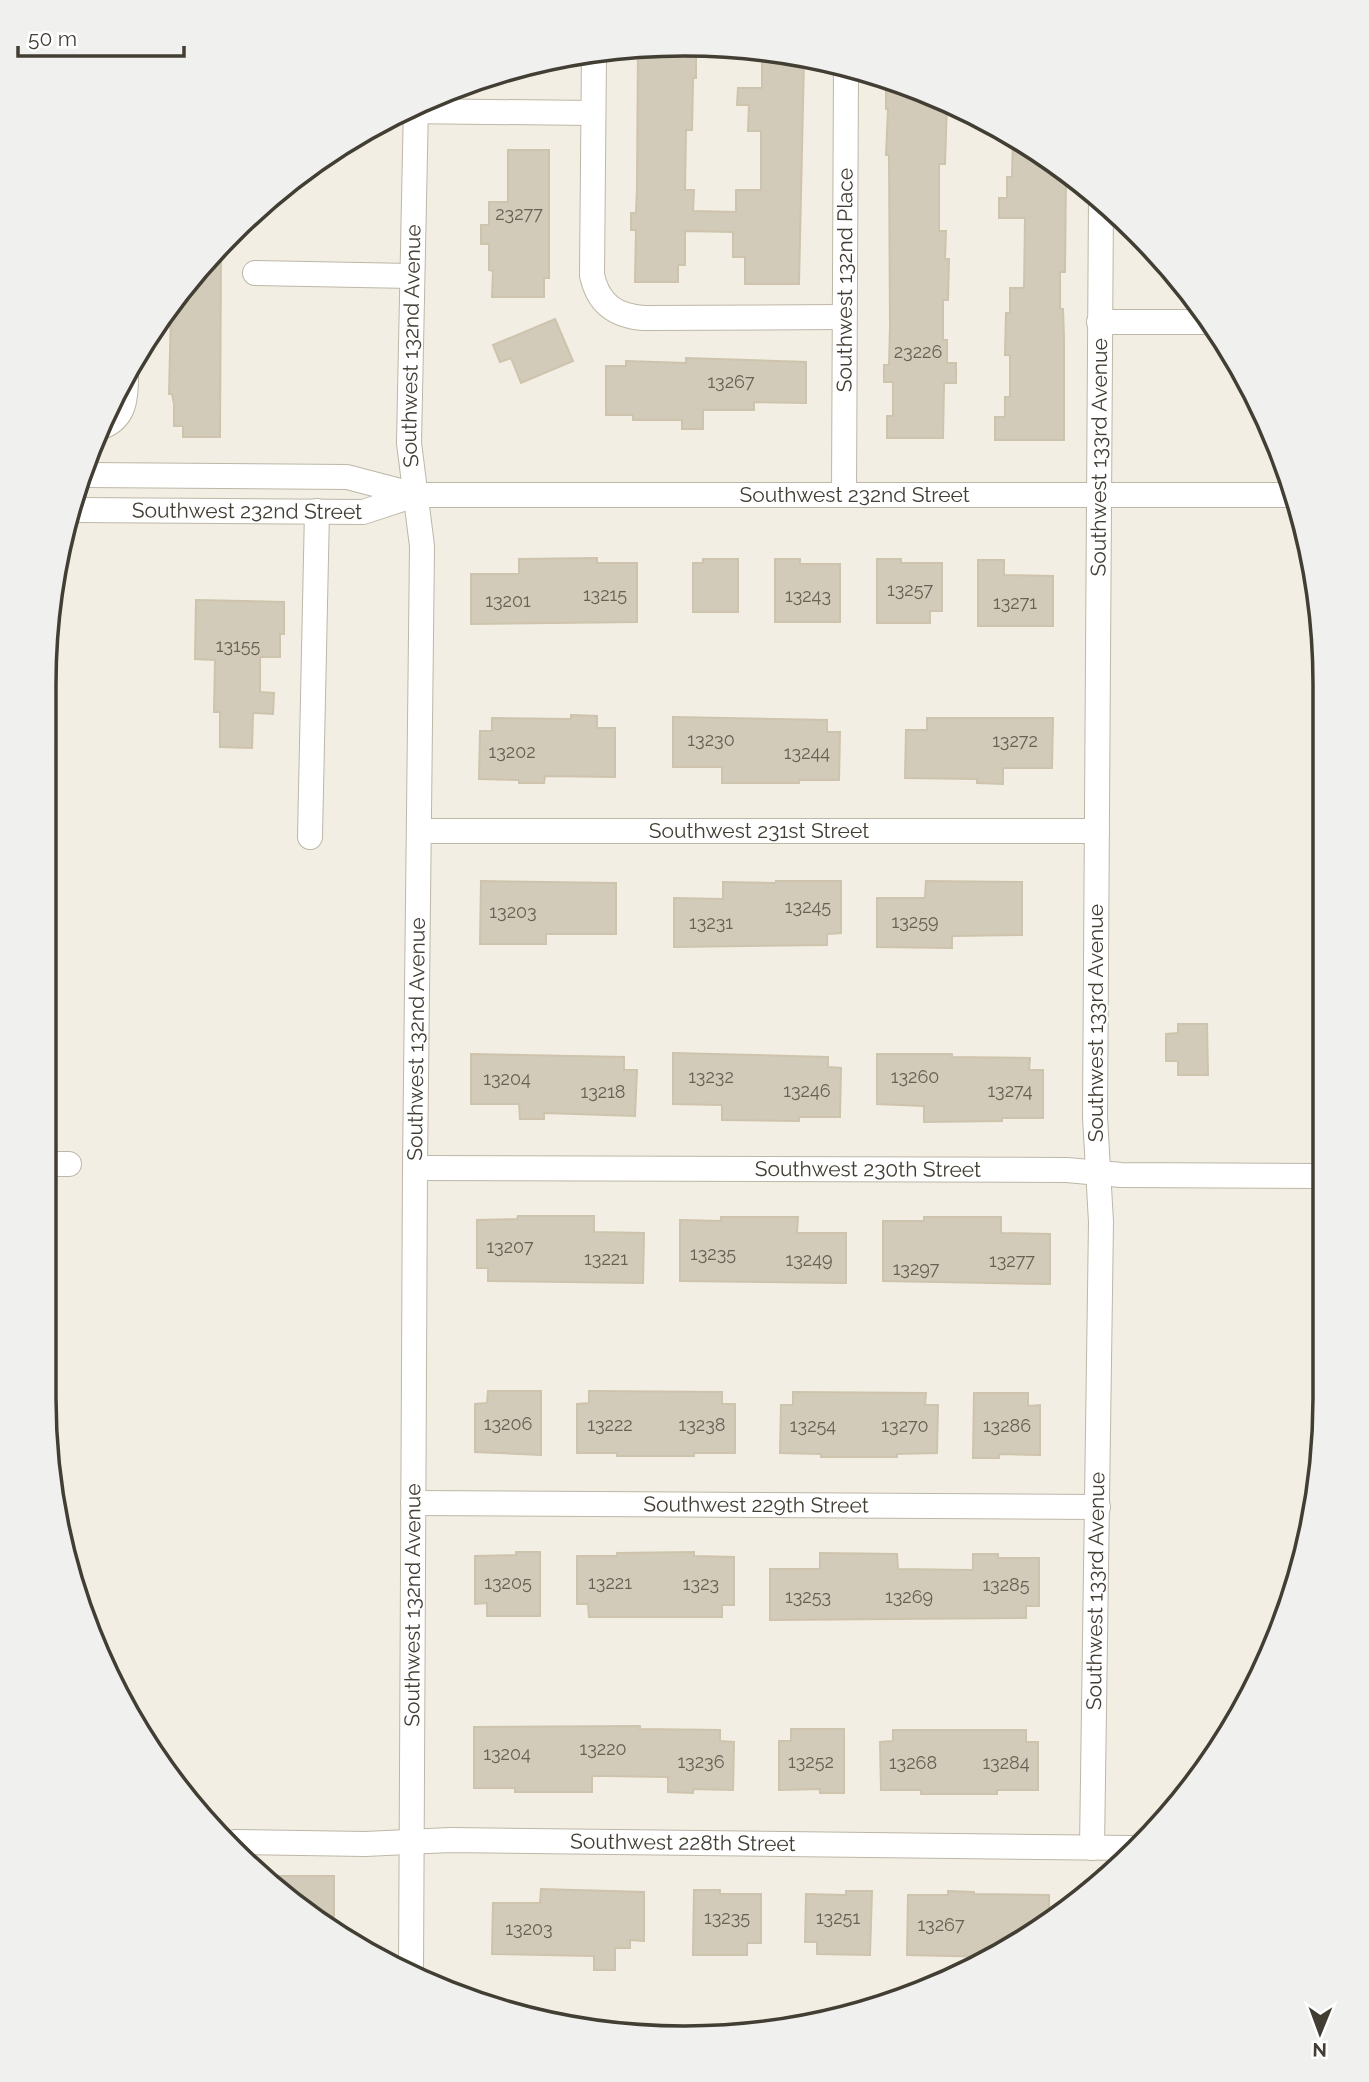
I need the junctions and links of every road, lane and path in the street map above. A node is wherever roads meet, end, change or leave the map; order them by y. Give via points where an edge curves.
1 (594, 62) edge
2 (846, 77) edge
3 (432, 109) edge
4 (593, 113) junction
5 (410, 120) edge
6 (1101, 214) edge
7 (255, 273) dead end
8 (412, 276) junction
9 (843, 317) junction
10 (1099, 322) junction
11 (1198, 322) edge
12 (92, 475) edge
13 (416, 495) junction
14 (844, 495) junction
15 (1099, 495) junction
16 (1284, 495) edge
17 (81, 510) edge
18 (317, 512) junction
19 (418, 831) junction
20 (1097, 831) junction
21 (310, 837) dead end
22 (415, 1168) junction
23 (1097, 1171) junction
24 (1313, 1176) edge
25 (413, 1503) junction
26 (1098, 1507) junction
27 (240, 1842) edge
28 (412, 1843) junction
29 (1092, 1848) junction
30 (1123, 1848) edge
31 (411, 1963) edge

1 - 4 street
2 - 9 street, Southwest 132nd Place
3 - 4 street
4 - 9 street via 592,275 604,303 622,315 644,318
5 - 8 street, Southwest 132nd Avenue
6 - 10 street, Southwest 133rd Avenue
7 - 8 street
8 - 13 street, Southwest 132nd Avenue via 409,443
9 - 14 street, Southwest 132nd Place
10 - 11 street
10 - 15 street, Southwest 133rd Avenue
12 - 13 street, Southwest 232nd Street via 347,477
13 - 14 street, Southwest 232nd Street
13 - 18 street, Southwest 232nd Street via 363,512
13 - 19 street, Southwest 132nd Avenue via 422,546
14 - 15 street, Southwest 232nd Street
15 - 16 street, Southwest 232nd Street
15 - 20 street, Southwest 133rd Avenue
17 - 18 street, Southwest 232nd Street
18 - 21 street
19 - 20 street, Southwest 231st Street
19 - 22 street, Southwest 132nd Avenue
20 - 23 street, Southwest 133rd Avenue
22 - 23 street, Southwest 230th Street
22 - 25 street, Southwest 132nd Avenue
23 - 24 street, Southwest 230th Street
23 - 26 street, Southwest 133rd Avenue via 1101,1222
25 - 26 street, Southwest 229th Street
25 - 28 street, Southwest 132nd Avenue
26 - 29 street, Southwest 133rd Avenue
27 - 28 street, Southwest 228th Street
28 - 29 street, Southwest 228th Street
28 - 31 street, Southwest 132nd Avenue
29 - 30 street, Southwest 228th Street

